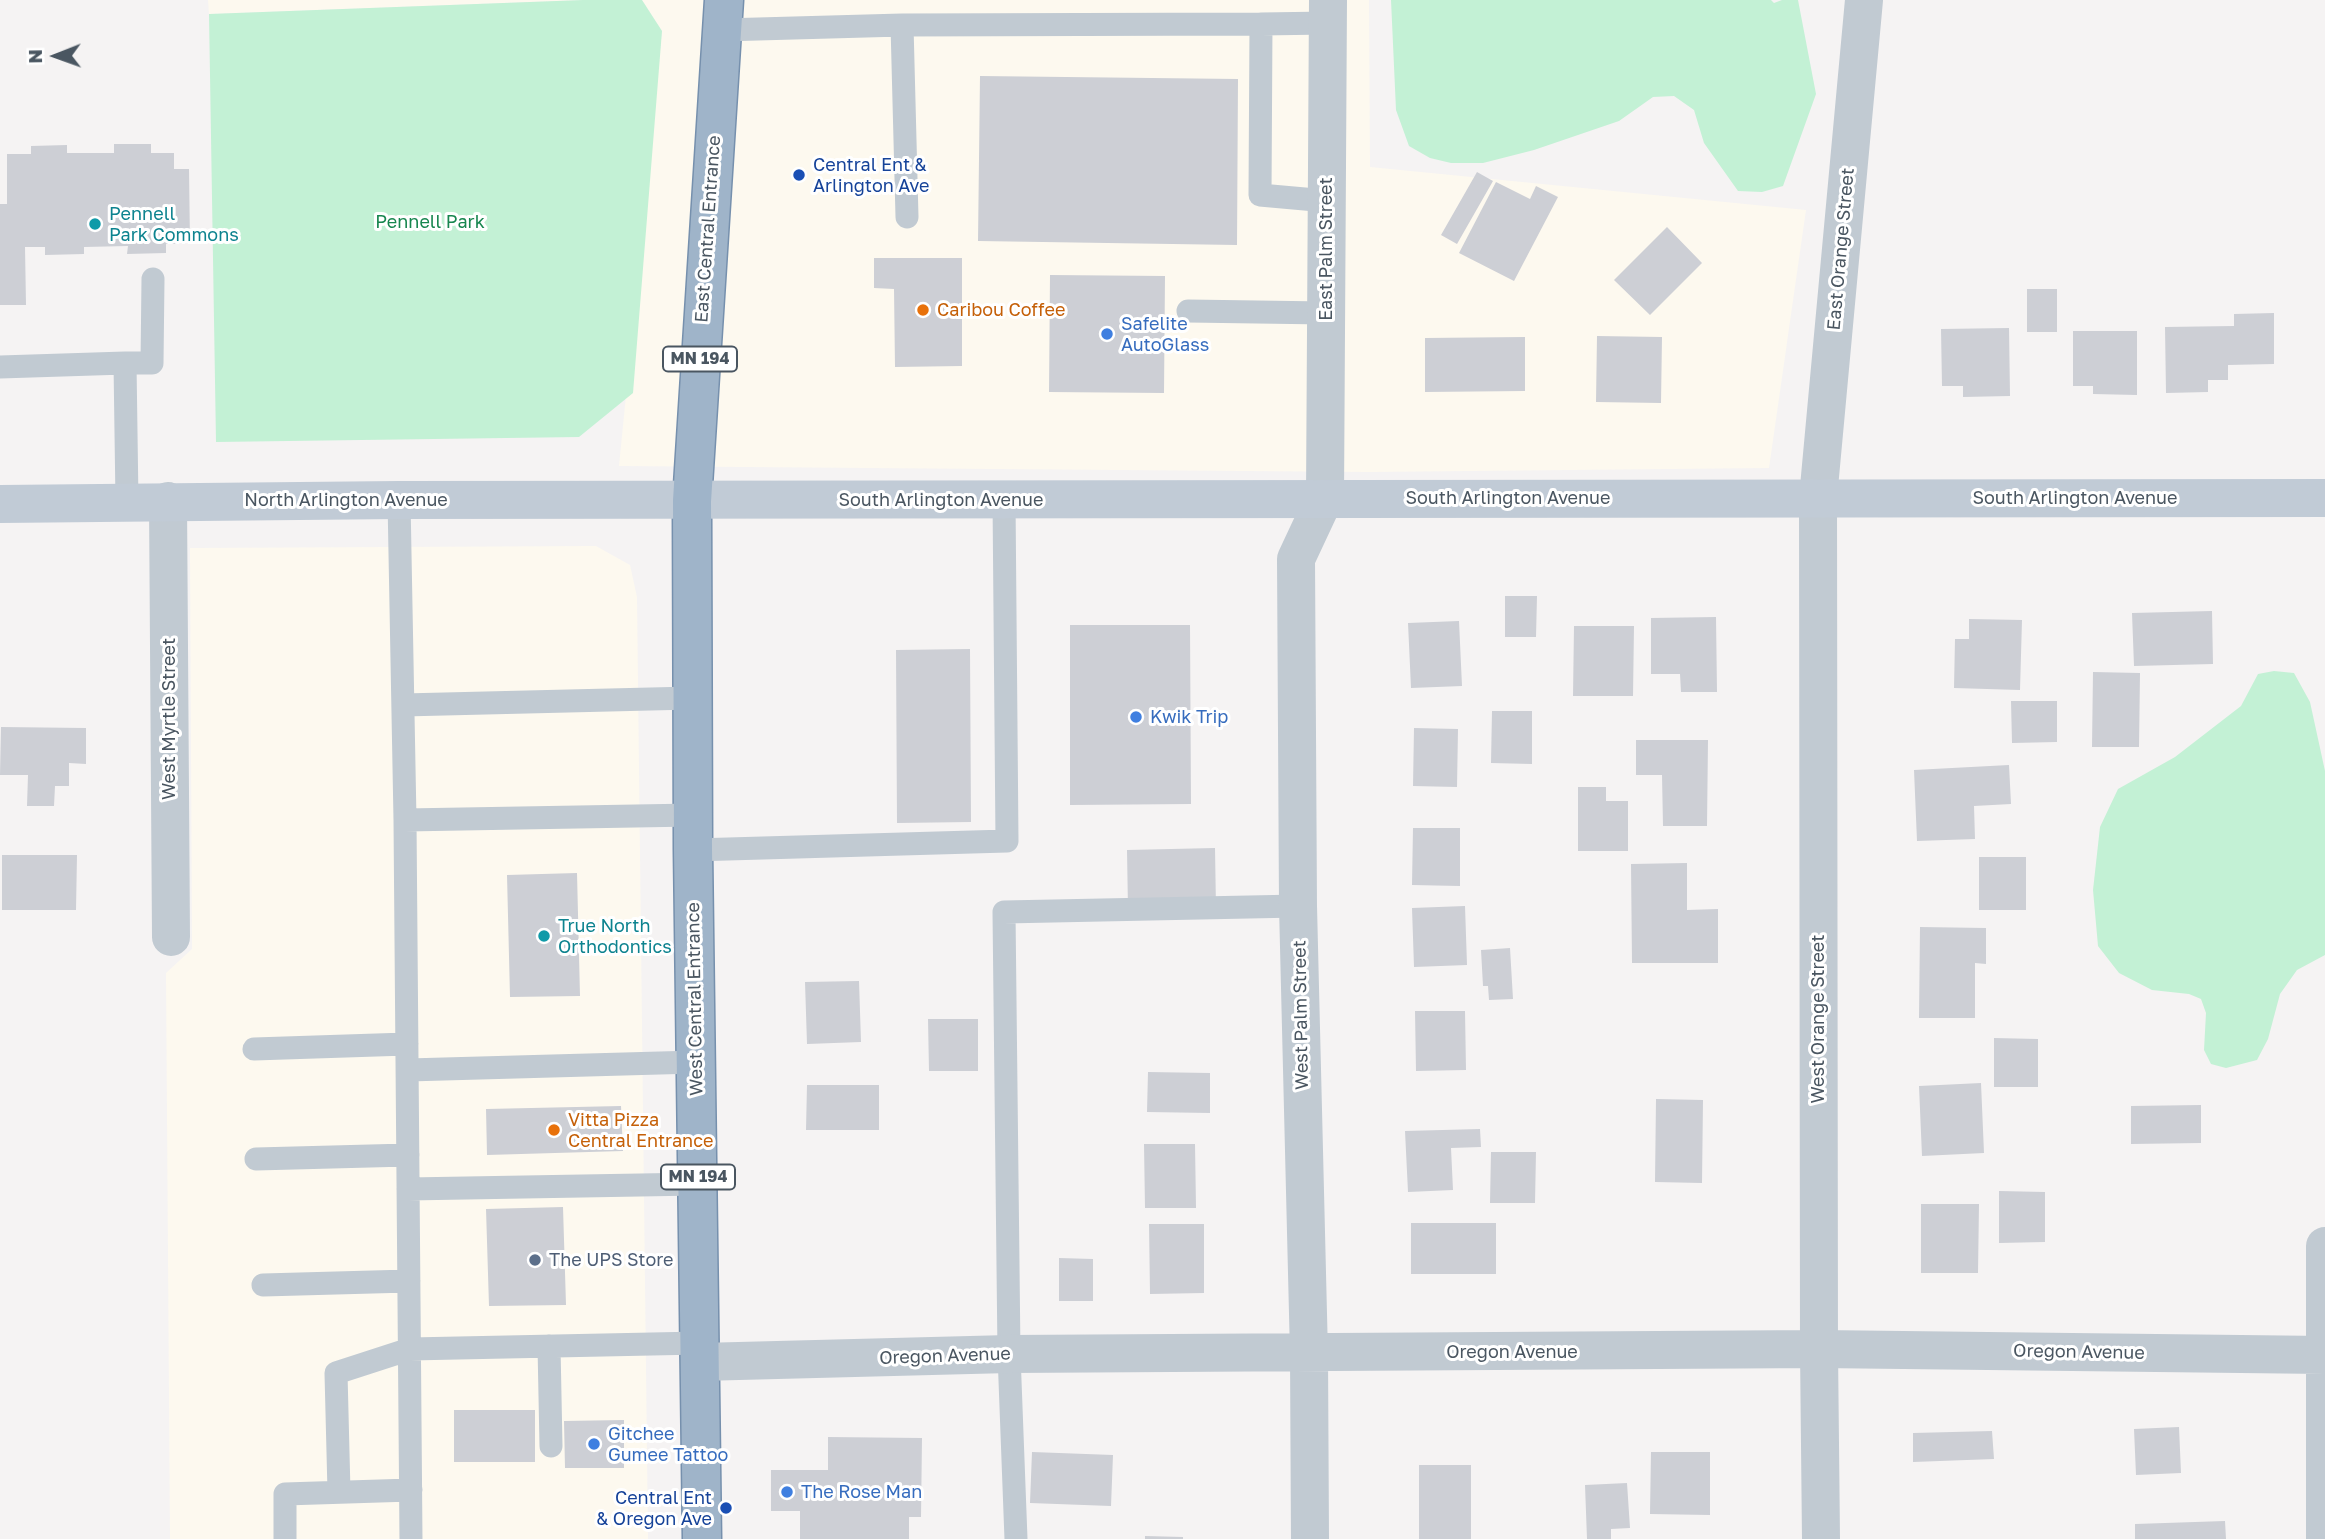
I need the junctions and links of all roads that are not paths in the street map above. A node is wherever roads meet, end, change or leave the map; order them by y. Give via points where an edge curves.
1 (1864, 0) edge
2 (1328, 11) edge
3 (723, 15) edge
4 (1261, 24) junction
5 (902, 25) junction
6 (1327, 201) junction
7 (907, 217) dead end
8 (153, 279) dead end
9 (1188, 310) dead end
10 (1326, 313) junction
11 (125, 363) junction
12 (0, 367) edge
13 (1325, 498) junction
14 (1818, 498) junction
15 (2325, 498) edge
16 (1004, 499) junction
17 (399, 500) junction
18 (168, 501) junction
19 (692, 501) junction
20 (127, 502) junction
21 (0, 504) edge
22 (692, 698) junction
23 (403, 705) junction
24 (405, 820) junction
25 (693, 832) junction
26 (1298, 906) junction
27 (171, 937) dead end
28 (407, 1044) junction
29 (254, 1049) dead end
30 (696, 1062) junction
31 (408, 1070) junction
32 (408, 1155) junction
33 (256, 1159) dead end
34 (698, 1184) junction
35 (408, 1189) junction
36 (2325, 1246) edge
37 (409, 1281) junction
38 (263, 1285) dead end
39 (549, 1346) junction
40 (410, 1349) junction
41 (1819, 1349) junction
42 (700, 1352) junction
43 (1009, 1354) junction
44 (1309, 1354) junction
45 (2324, 1355) edge
46 (551, 1446) dead end
47 (411, 1490) junction
48 (339, 1492) junction
49 (285, 1539) edge
50 (411, 1539) edge
51 (702, 1539) edge
52 (1016, 1539) edge
53 (1310, 1539) edge
54 (1821, 1539) edge
55 (2325, 1539) edge

1 - 14 street, East Orange Street
2 - 4 lane
2 - 6 street, East Palm Street
3 - 5 lane
3 - 19 highway, East Central Entrance / MN 194
4 - 5 lane
4 - 6 lane via 1259,195
5 - 7 lane
6 - 10 street, East Palm Street
8 - 11 lane via 152,363
9 - 10 lane
10 - 13 street, East Palm Street
11 - 12 lane
11 - 20 lane
13 - 14 main road, South Arlington Avenue
13 - 16 main road, South Arlington Avenue
13 - 26 street, West Palm Street via 1296,558
14 - 15 main road, South Arlington Avenue
14 - 41 street, West Orange Street
16 - 19 main road, South Arlington Avenue
16 - 25 lane via 1007,841
17 - 18 main road, North Arlington Avenue
17 - 19 main road, North Arlington Avenue
17 - 23 lane
18 - 20 main road, North Arlington Avenue
18 - 27 street, West Myrtle Street
19 - 22 highway, West Central Entrance / MN 194
20 - 21 main road, North Arlington Avenue
22 - 23 lane
22 - 25 highway, West Central Entrance / MN 194
23 - 24 lane
24 - 25 lane
24 - 28 lane
25 - 30 highway, West Central Entrance / MN 194
26 - 43 lane via 1004,912
26 - 44 street, West Palm Street
28 - 29 lane
28 - 31 lane
30 - 31 lane
30 - 34 highway, West Central Entrance / MN 194
31 - 32 lane
32 - 33 lane
32 - 35 lane
34 - 35 lane
34 - 42 highway, West Central Entrance / MN 194
35 - 37 lane
36 - 45 street
37 - 38 lane
37 - 40 lane
39 - 40 lane
39 - 42 lane
39 - 46 lane
40 - 47 lane
40 - 48 lane via 336,1373
41 - 44 street, Oregon Avenue
41 - 45 street, Oregon Avenue
41 - 54 street, West Orange Street
42 - 43 street, Oregon Avenue
42 - 51 highway, West Central Entrance / MN 194
43 - 44 street, Oregon Avenue
43 - 52 lane
44 - 53 street, West Palm Street
45 - 55 street
47 - 48 lane
47 - 50 lane
48 - 49 lane via 285,1494

